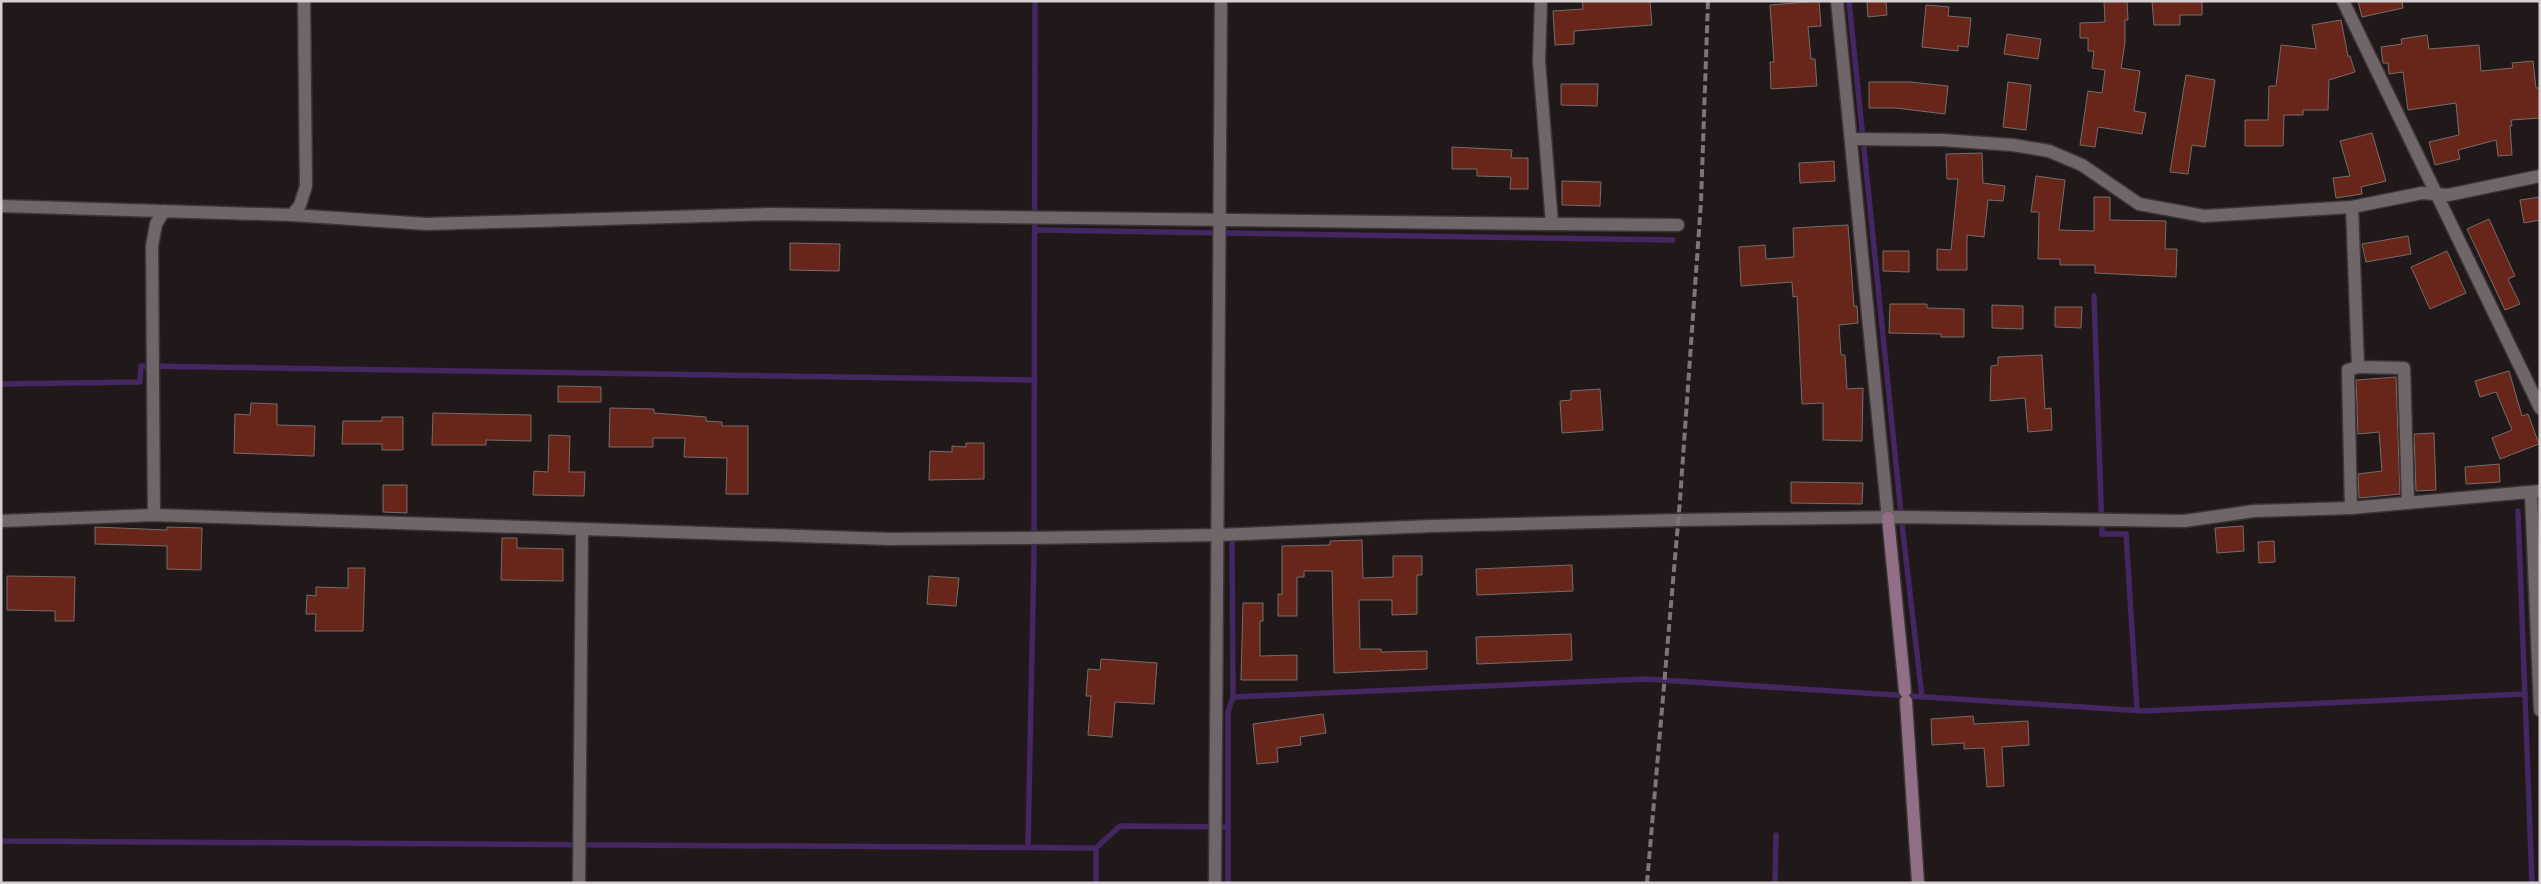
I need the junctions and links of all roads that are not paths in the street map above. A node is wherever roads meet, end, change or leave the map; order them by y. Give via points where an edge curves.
1 (304, 1) edge
2 (1221, 1) edge
3 (1541, 1) edge
4 (1837, 1) edge
5 (2343, 1) edge
6 (1858, 139) junction
7 (2540, 176) edge
8 (2436, 194) junction
9 (1, 206) edge
10 (2352, 207) junction
11 (164, 211) junction
12 (292, 216) junction
13 (1220, 222) junction
14 (1552, 224) junction
15 (1678, 225) dead end
16 (2358, 367) junction
17 (2540, 408) edge
18 (2535, 492) edge
19 (2408, 503) junction
20 (2351, 508) junction
21 (154, 516) junction
22 (1898, 518) junction
23 (1, 521) edge
24 (582, 528) junction
25 (1218, 535) junction
26 (2540, 710) edge
27 (579, 883) edge
28 (1216, 883) edge
29 (1918, 883) edge

1 - 12 street via 306,186 300,205
2 - 13 street
3 - 14 street via 1539,61
4 - 6 street
5 - 8 street
6 - 10 street via 1968,142 2049,151 2082,165 2139,204 2204,216
6 - 22 street
7 - 8 street via 2448,195
8 - 10 street via 2422,193
8 - 17 street
9 - 11 street
10 - 16 street
11 - 12 street
11 - 21 street via 156,224 152,246
12 - 13 street via 427,224 770,214
13 - 14 street
13 - 25 street
14 - 15 street
16 - 19 street via 2404,368
16 - 20 street via 2348,370
18 - 19 street
18 - 26 street
19 - 20 street
20 - 22 street via 2254,510 2184,521
21 - 23 street
21 - 24 street
22 - 25 street via 1442,526
22 - 29 street
24 - 25 street via 889,539
24 - 27 street
25 - 28 street

